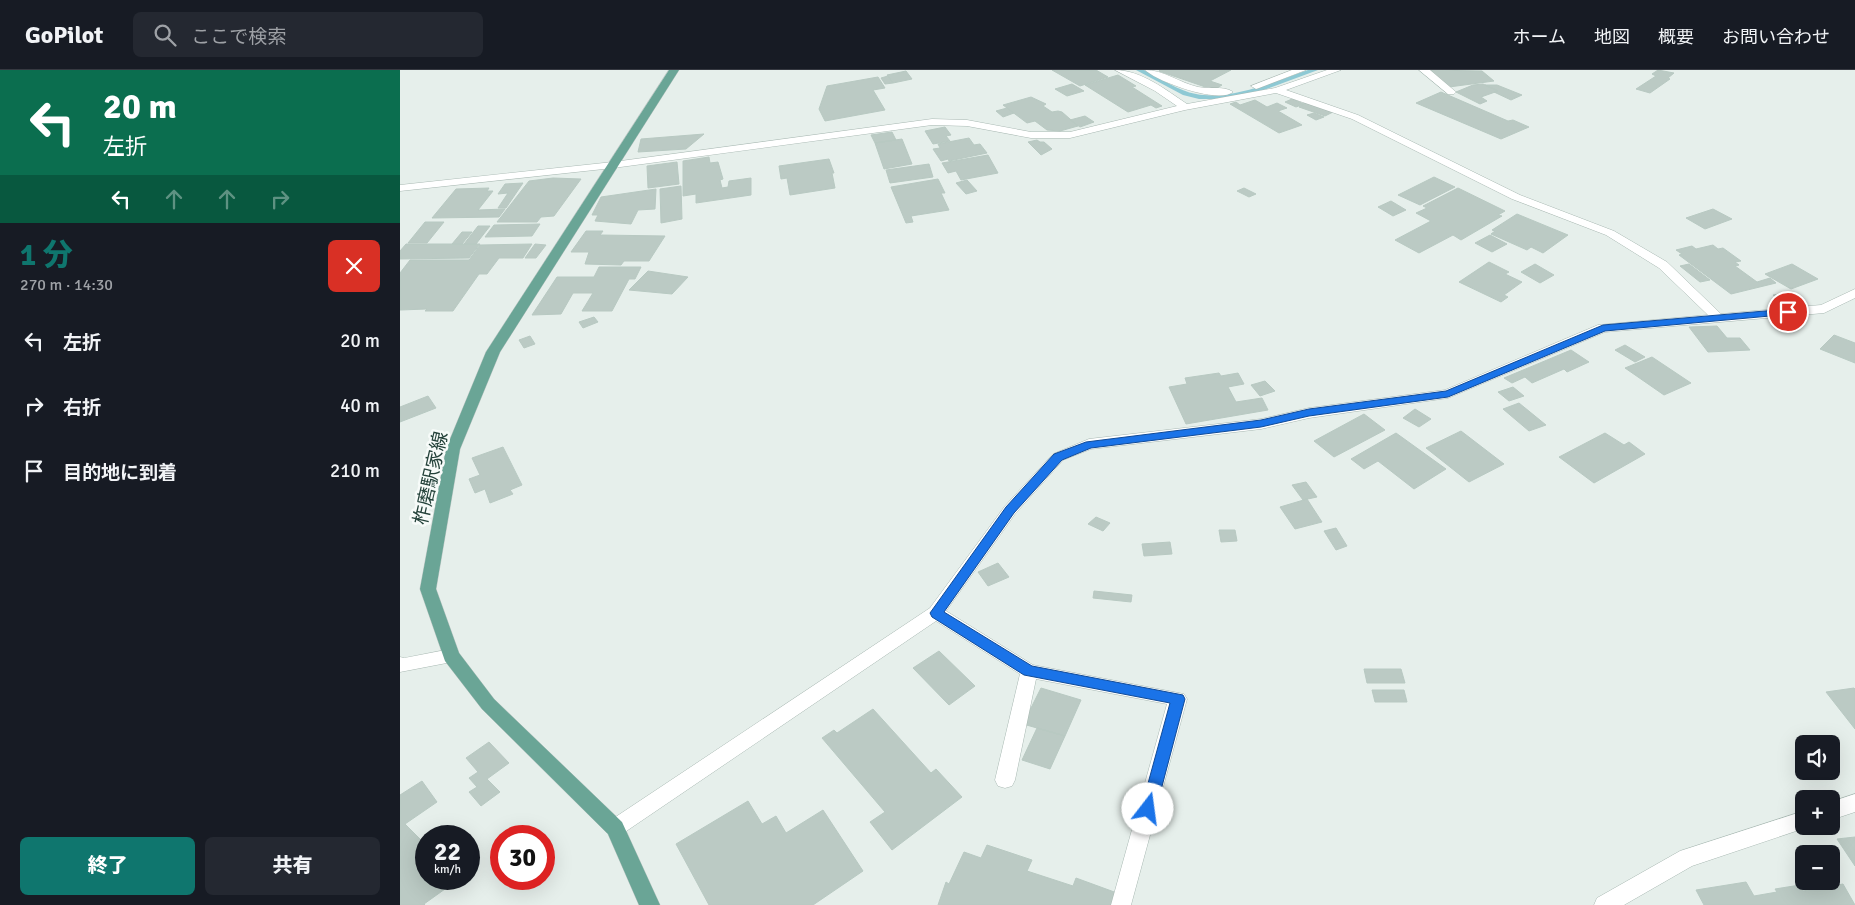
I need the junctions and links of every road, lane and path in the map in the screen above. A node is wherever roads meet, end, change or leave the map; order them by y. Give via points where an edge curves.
1 (674, 70) edge
2 (1120, 70) edge
3 (1150, 70) edge
4 (1336, 70) edge
5 (1424, 70) edge
6 (1295, 71) edge
7 (1309, 78) junction
8 (1277, 90) junction
9 (1450, 92) dead end
10 (1185, 107) junction
11 (612, 165) junction
12 (400, 188) edge
13 (1855, 293) edge
14 (1718, 318) junction
15 (936, 613) junction
16 (451, 656) junction
17 (400, 664) edge
18 (1029, 671) junction
19 (1005, 780) dead end
20 (1855, 803) edge
21 (1840, 808) edge
22 (1795, 823) edge
23 (615, 828) junction
24 (650, 905) edge
25 (1121, 905) edge
26 (1604, 905) edge

1 - 11 main road, 柞磨駅家線
2 - 10 street via 1158,88
3 - 6 street via 1179,85 1202,92 1226,92 1254,86
4 - 7 street
5 - 9 street
6 - 7 street
7 - 8 street
8 - 10 street
8 - 14 street via 1355,117 1516,197 1610,233 1663,265
10 - 11 street via 1070,135 1030,135 967,123 932,122
11 - 12 street
11 - 16 main road, 柞磨駅家線 via 493,352 453,449 428,589
13 - 14 street via 1824,309
14 - 15 street via 1603,328 1448,394 1309,413 1261,424 1090,444 1058,457 1016,503
15 - 18 street
15 - 23 street
16 - 17 street
16 - 23 main road, 柞磨駅家線 via 488,704
18 - 19 street
18 - 25 street via 1178,699
20 - 21 street
22 - 26 street via 1687,858
23 - 24 main road, 柞磨駅家線

